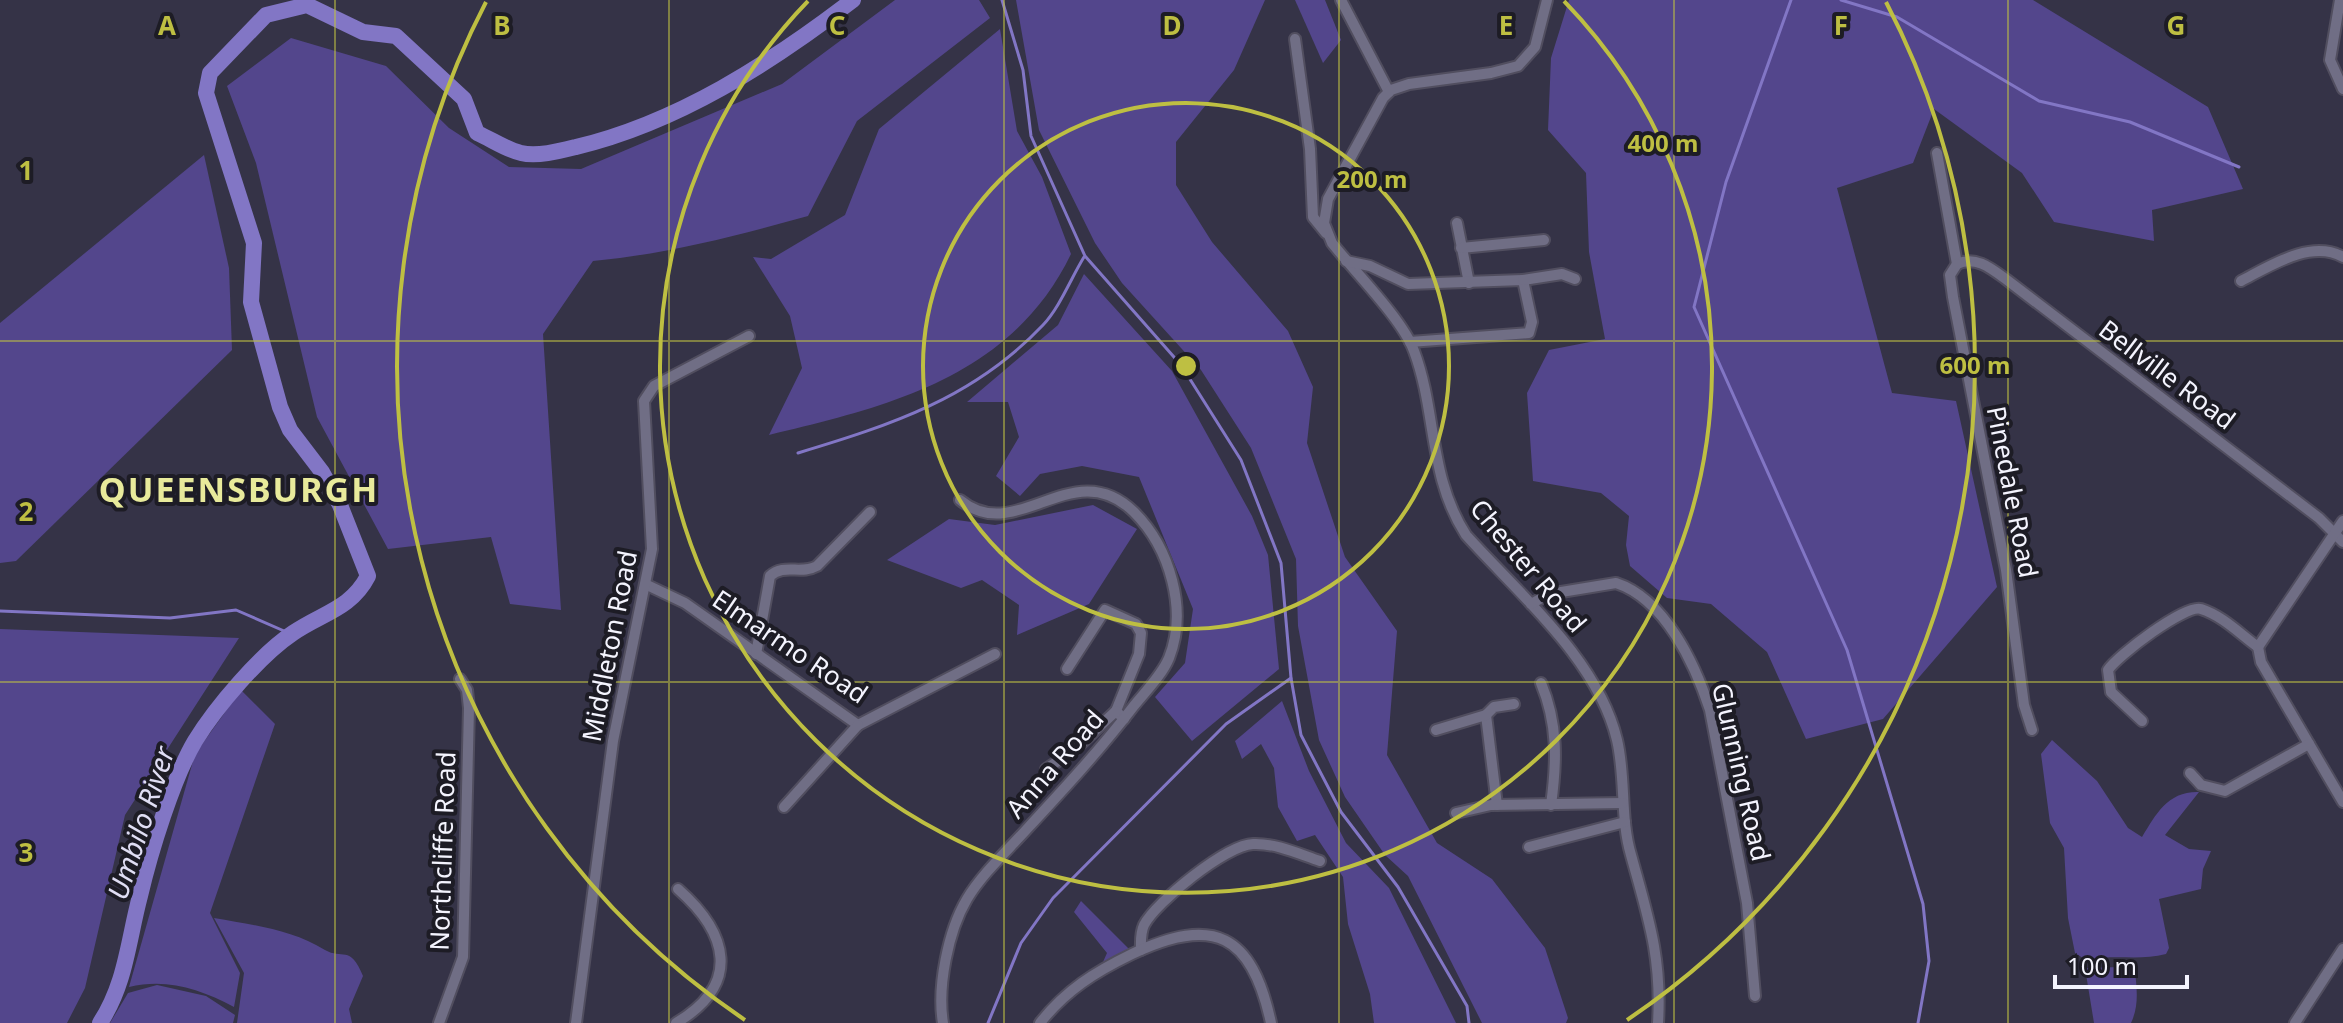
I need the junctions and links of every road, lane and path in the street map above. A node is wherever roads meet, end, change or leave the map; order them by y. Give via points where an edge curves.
1 (1341, 0) edge
2 (1547, 0) edge
3 (2340, 0) edge
4 (1295, 39) dead end
5 (2343, 89) edge
6 (1389, 92) junction
7 (1937, 153) dead end
8 (1457, 223) dead end
9 (1326, 233) junction
10 (1544, 240) dead end
11 (1461, 248) junction
12 (2343, 257) edge
13 (1346, 261) junction
14 (1957, 264) junction
15 (1575, 279) dead end
16 (1523, 280) junction
17 (2241, 281) dead end
18 (1469, 283) junction
19 (749, 336) dead end
20 (1410, 342) junction
21 (960, 500) dead end
22 (870, 512) dead end
23 (2343, 521) edge
24 (2339, 538) edge
25 (647, 585) junction
26 (1531, 604) junction
27 (2258, 647) junction
28 (756, 654) junction
29 (995, 654) dead end
30 (1067, 669) dead end
31 (460, 679) dead end
32 (1541, 683) dead end
33 (1514, 704) dead end
34 (1120, 715) junction
35 (1486, 715) junction
36 (2142, 721) dead end
37 (858, 725) junction
38 (1436, 730) dead end
39 (2032, 730) dead end
40 (2309, 744) junction
41 (1046, 769) dead end
42 (2190, 773) dead end
43 (2343, 802) edge
44 (1623, 803) junction
45 (1497, 805) junction
46 (1551, 805) junction
47 (784, 807) dead end
48 (1456, 813) dead end
49 (1625, 822) junction
50 (1529, 847) dead end
51 (1320, 861) dead end
52 (678, 889) dead end
53 (2343, 949) edge
54 (1141, 950) junction
55 (1755, 996) dead end
56 (439, 1023) edge
57 (576, 1023) edge
58 (676, 1023) edge
59 (943, 1023) edge
60 (1040, 1023) edge
61 (1271, 1023) edge
62 (1658, 1023) edge
63 (2295, 1023) edge

1 - 6 street
2 - 6 street via 1535,47 1518,66
3 - 5 street via 2330,60
4 - 9 street, Chester Road via 1310,149 1312,214
6 - 9 street via 1331,194 1324,217
7 - 14 street, Pinedale Road
8 - 11 street
9 - 13 street, Chester Road
10 - 11 street
11 - 18 street
12 - 17 street via 2310,250
13 - 18 street via 1408,284
13 - 20 street, Chester Road
14 - 24 street, Bellville Road via 1975,261 2000,275
14 - 39 street, Pinedale Road via 1950,275 1953,297
15 - 16 street via 1562,274
16 - 18 street
16 - 20 street via 1532,322 1529,333
19 - 25 street, Middleton Road via 660,382 646,396 653,544
20 - 26 street, Chester Road via 1455,516 1466,535
21 - 34 street, Anna Road via 976,511 1006,513 1069,492 1094,490 1127,505 1150,532 1174,584 1177,621 1167,663
22 - 28 street via 817,566 781,569 770,576
23 - 24 street
24 - 27 street
25 - 28 street, Elmarmo Road via 685,603
25 - 57 street, Middleton Road via 613,741
26 - 44 street, Chester Road via 1578,661 1609,717
26 - 55 street, Glunning Road via 1549,594 1620,584 1665,620 1710,710 1747,903
27 - 36 street via 2203,610 2181,614 2108,670 2111,692
27 - 40 street via 2261,662
28 - 37 street, Elmarmo Road
29 - 37 street, Elmarmo Road
30 - 34 street via 1105,610 1136,624 1141,645
31 - 56 street, Northcliffe Road via 469,708 463,957
32 - 46 street via 1555,725
33 - 35 street via 1494,707
34 - 41 street
34 - 59 street, Anna Road via 966,901 945,972
35 - 38 street
35 - 45 street
37 - 47 street
40 - 42 street via 2225,791 2201,785
40 - 43 street
44 - 46 street
44 - 49 street, Chester Road
45 - 46 street
45 - 48 street
49 - 50 street
49 - 62 street, Chester Road via 1655,937
51 - 54 street via 1254,844 1227,853 1196,873 1152,915 1142,932
52 - 58 street via 702,910 720,949 711,994
53 - 63 street
54 - 60 street via 1079,983
54 - 61 street via 1193,933 1225,941 1256,972

